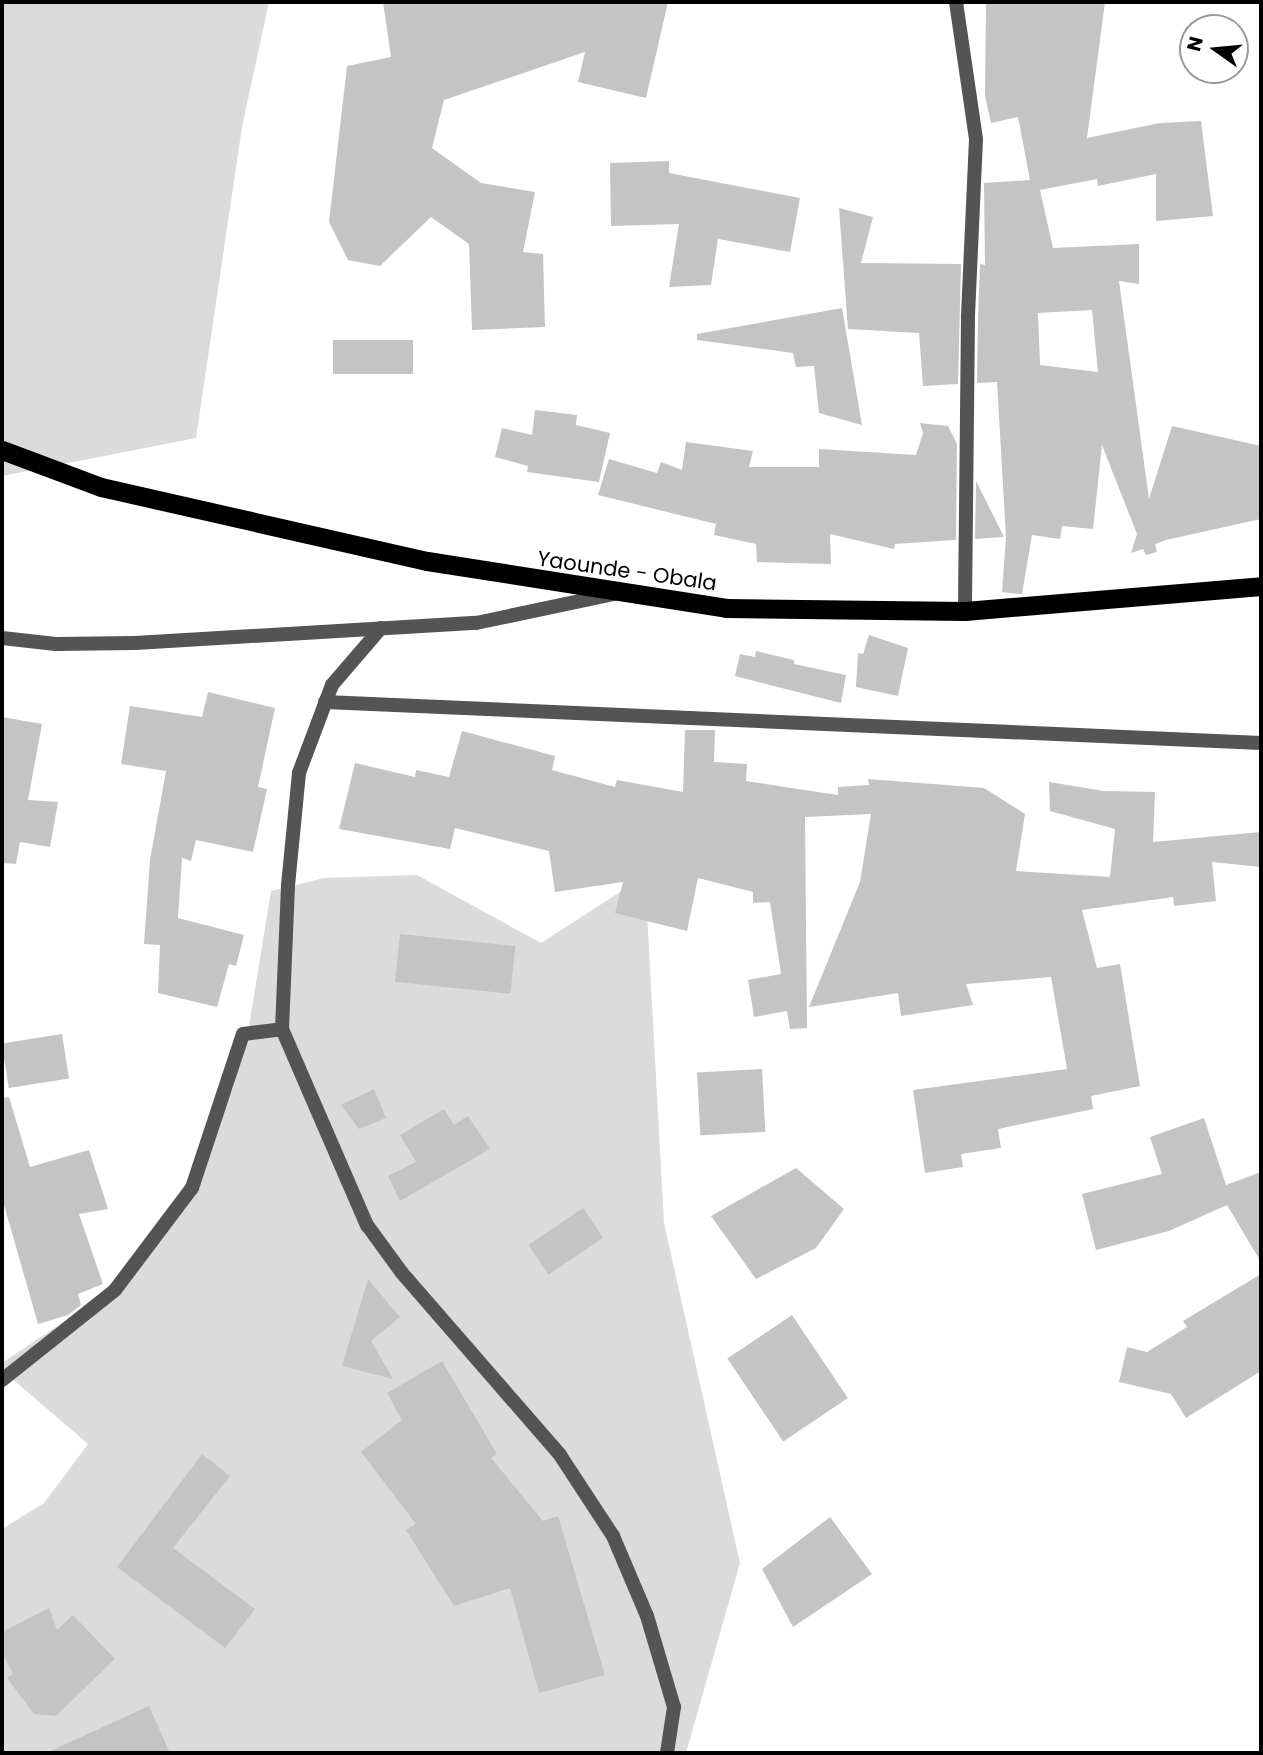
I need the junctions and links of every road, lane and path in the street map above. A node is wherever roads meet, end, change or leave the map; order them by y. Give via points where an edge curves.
1 (956, 2) edge
2 (2, 450) edge
3 (1261, 586) edge
4 (614, 594) junction
5 (965, 611) junction
6 (381, 628) junction
7 (2, 638) edge
8 (326, 702) junction
9 (1261, 743) edge
10 (282, 1029) junction
11 (2, 1380) edge
12 (667, 1753) edge

1 - 5 street via 976,139 968,318
2 - 4 highway, Yaounde - Obala via 101,487 427,561
3 - 5 highway, Yaounde - Obala
4 - 5 highway, Yaounde - Obala via 726,608
4 - 6 street via 476,622
6 - 7 street via 135,643 56,645
6 - 8 street via 332,685
8 - 9 street
8 - 10 street via 299,773
10 - 11 street via 243,1034 192,1188 115,1290
10 - 12 street via 367,1225 402,1273 495,1374 560,1455 613,1536 647,1616 674,1707

